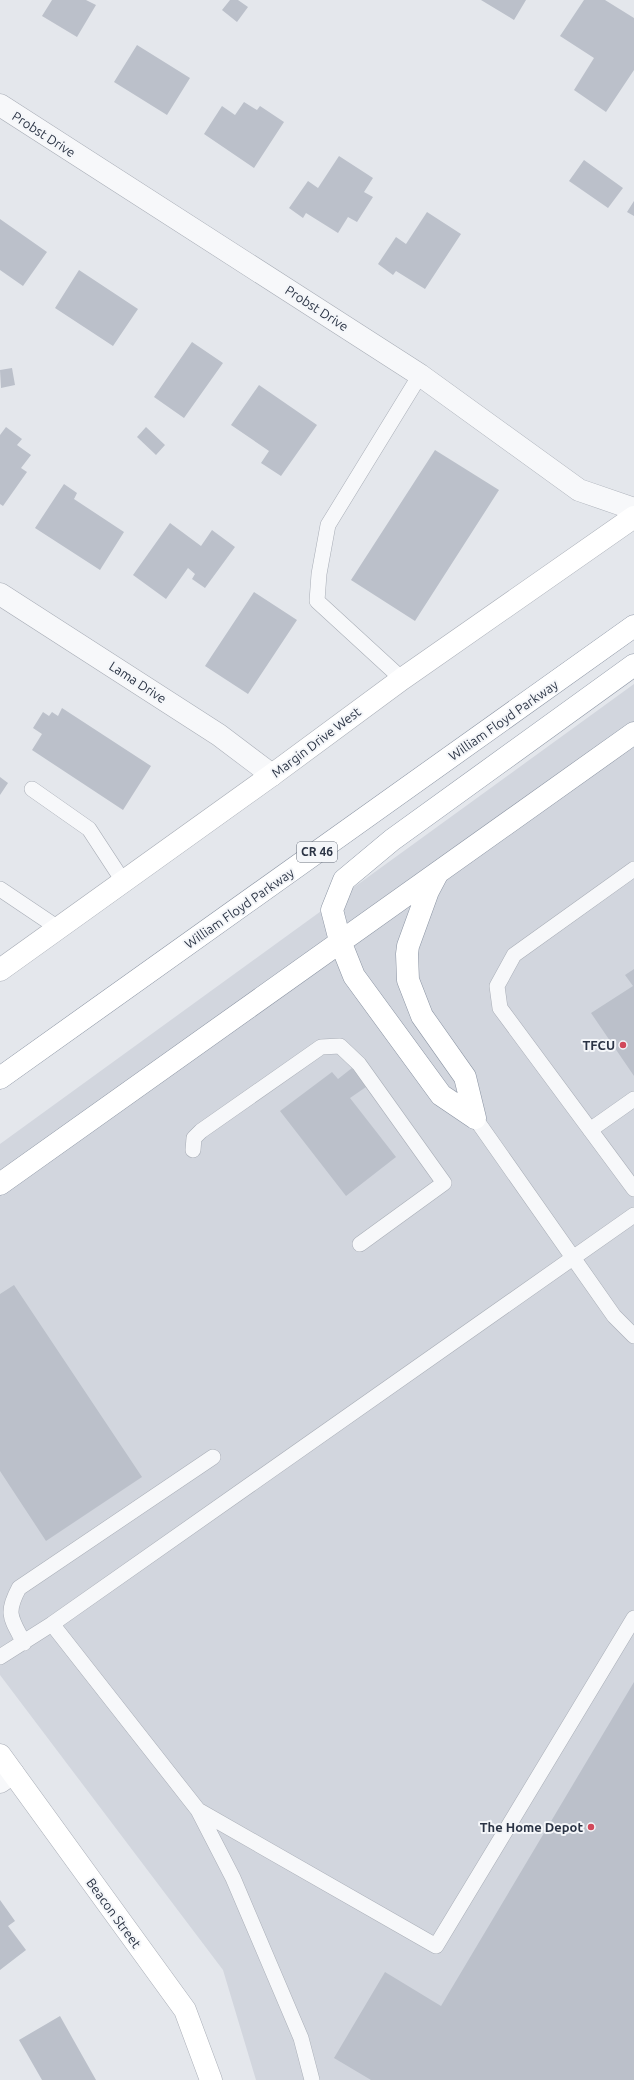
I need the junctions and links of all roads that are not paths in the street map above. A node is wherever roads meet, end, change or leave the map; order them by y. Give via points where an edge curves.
1 (0, 105) edge
2 (420, 374) junction
3 (634, 509) edge
4 (634, 517) edge
5 (0, 594) edge
6 (634, 626) edge
7 (634, 665) edge
8 (402, 679) junction
9 (634, 733) edge
10 (272, 775) junction
11 (32, 790) dead end
12 (634, 869) edge
13 (438, 872) junction
14 (123, 882) junction
15 (0, 889) edge
16 (58, 928) junction
17 (340, 941) junction
18 (0, 970) edge
19 (0, 1078) edge
20 (634, 1099) edge
21 (475, 1118) junction
22 (590, 1130) junction
23 (192, 1150) dead end
24 (0, 1184) edge
25 (634, 1189) edge
26 (634, 1215) edge
27 (360, 1244) dead end
28 (574, 1258) junction
29 (634, 1336) edge
30 (214, 1457) dead end
31 (634, 1618) edge
32 (52, 1624) junction
33 (24, 1643) junction
34 (4, 1655) edge
35 (0, 1756) edge
36 (6, 1778) edge
37 (198, 1810) junction
38 (211, 2080) edge
39 (312, 2080) edge

1 - 2 street, Probst Drive
2 - 3 street, Probst Drive via 579,490
2 - 8 lane via 328,525 317,601
4 - 8 main road, Margin Drive West
5 - 10 street, Lama Drive via 212,730
6 - 19 main road, William Floyd Parkway / CR 46
7 - 17 main road via 392,840 344,880 332,910
8 - 10 main road, Margin Drive West
9 - 13 main road
10 - 14 main road, Margin Drive West
11 - 14 lane via 89,829
12 - 22 lane via 514,955 497,986 500,1008
13 - 17 main road
13 - 21 main road via 428,891 408,946 408,980 422,1016 465,1076
14 - 16 main road, Margin Drive West
15 - 16 lane
16 - 18 main road, Margin Drive West
17 - 21 main road via 354,976 441,1095
17 - 24 main road
20 - 22 lane
21 - 28 lane
22 - 25 lane
23 - 27 lane via 194,1138 202,1131 321,1047 340,1046 359,1064 444,1183
26 - 28 lane
28 - 29 lane via 614,1316
28 - 32 lane
30 - 33 lane via 19,1588 11,1603 11,1617
31 - 37 lane via 436,1946
32 - 33 lane
32 - 37 lane
33 - 34 lane
35 - 36 main road, Beacon Street
36 - 38 main road, Beacon Street via 185,2010
37 - 39 lane via 233,1878 300,2038

